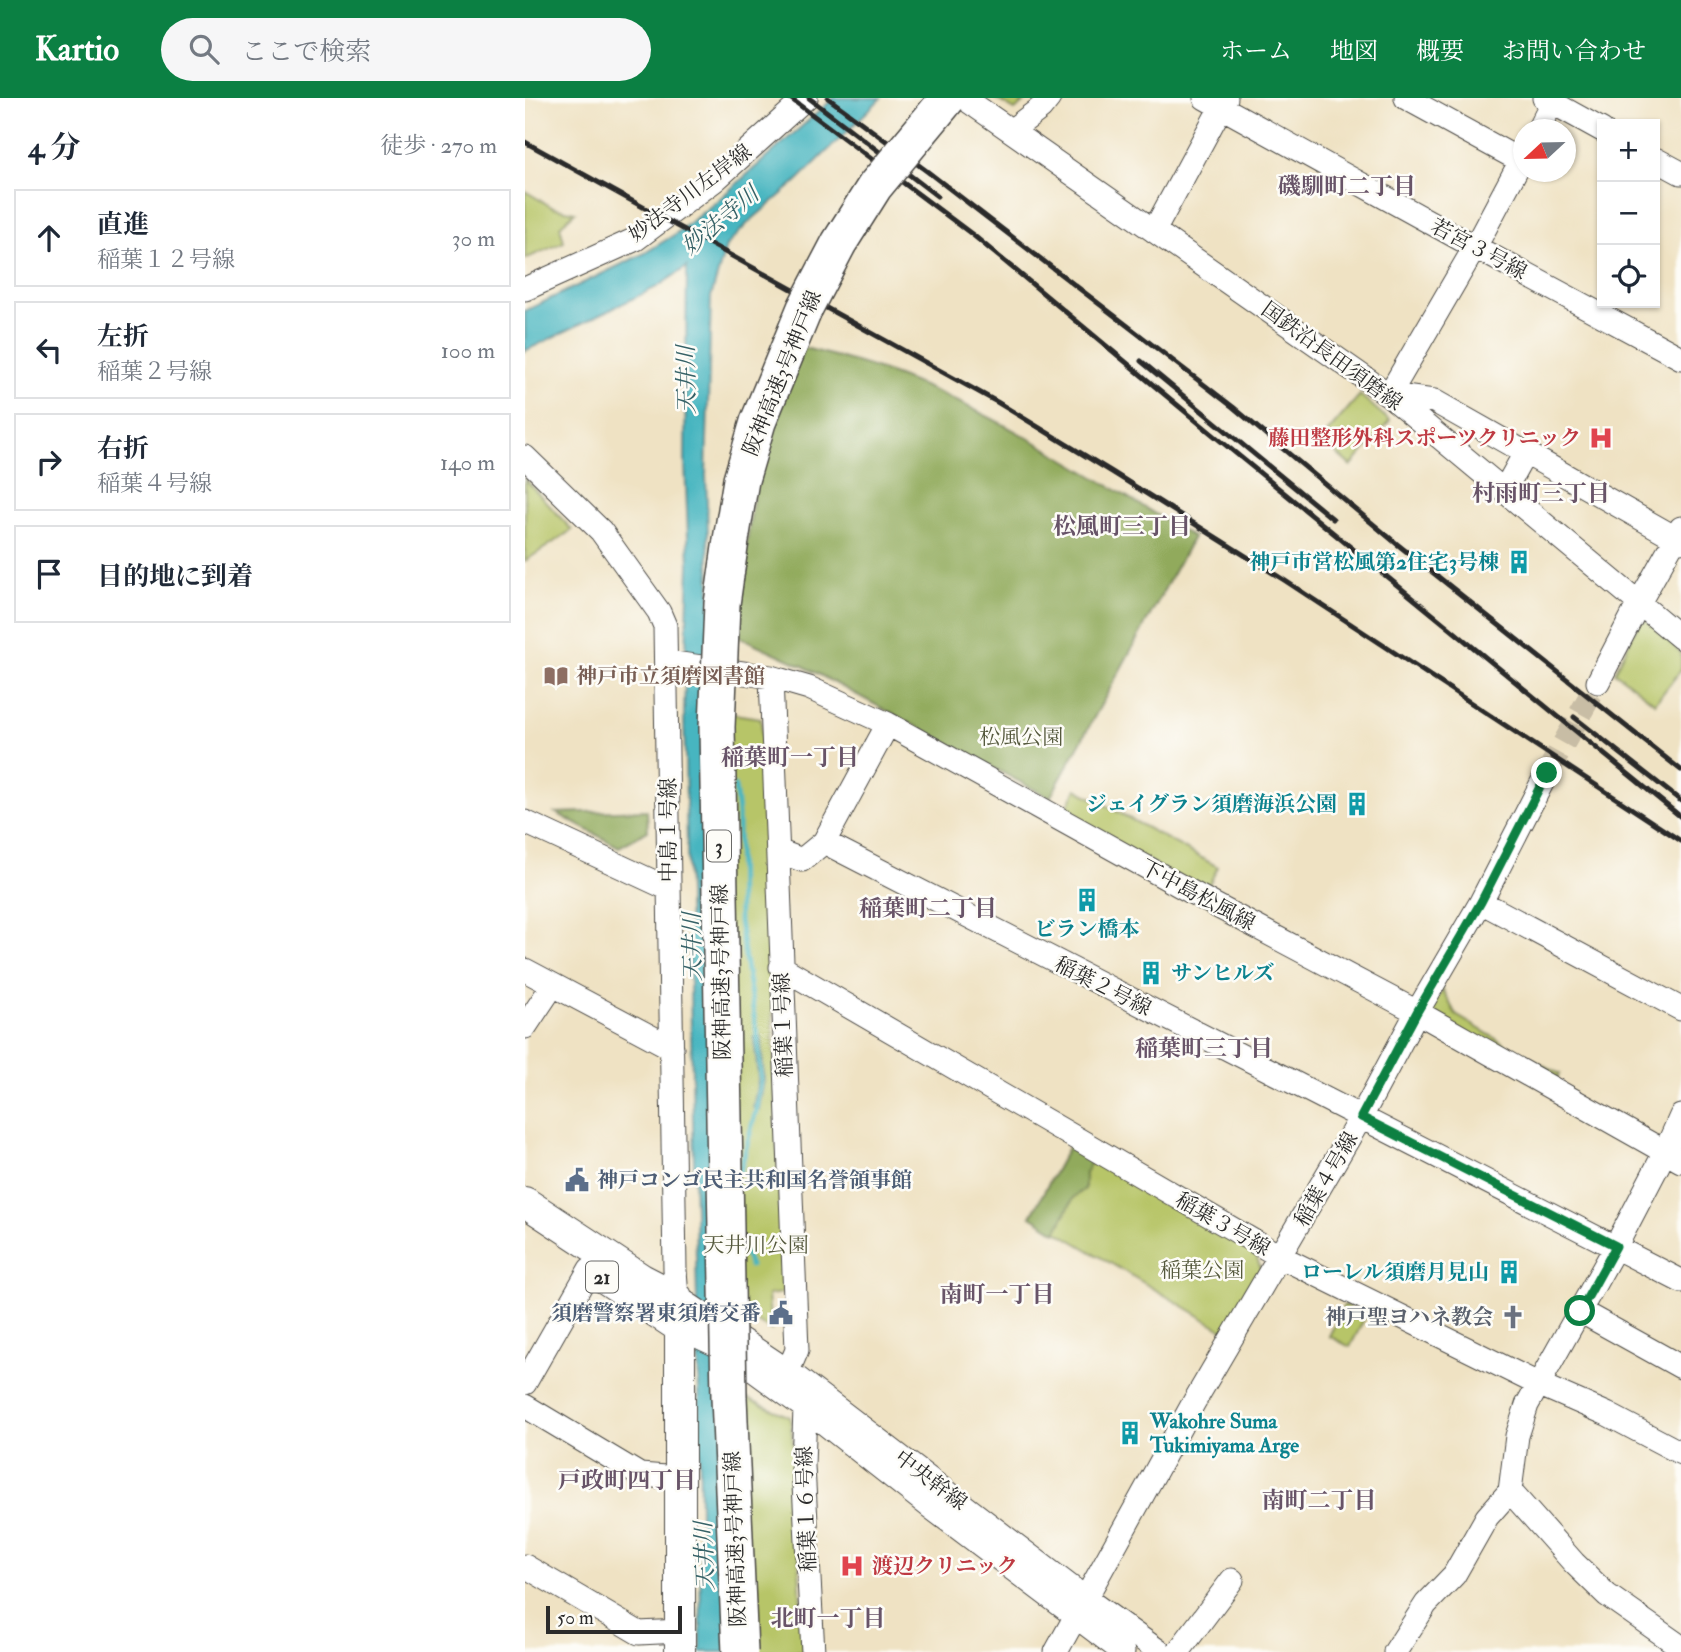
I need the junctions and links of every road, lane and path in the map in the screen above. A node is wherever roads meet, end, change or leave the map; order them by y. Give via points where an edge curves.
1 (806, 98) edge
2 (918, 98) edge
3 (948, 98) edge
4 (964, 98) edge
5 (1049, 98) edge
6 (1406, 98) edge
7 (1550, 99) edge
8 (1217, 101) edge
9 (1542, 119) edge
10 (1597, 127) edge
11 (1012, 130) junction
12 (1513, 154) edge
13 (1660, 162) edge
14 (1681, 173) edge
15 (1513, 176) edge
16 (1154, 231) junction
17 (1475, 247) junction
18 (525, 289) edge
19 (1681, 358) edge
20 (1389, 395) junction
21 (1525, 453) junction
22 (525, 457) edge
23 (1504, 491) junction
24 (1679, 536) edge
25 (1639, 603) junction
26 (1681, 638) edge
27 (672, 663) junction
28 (771, 677) junction
29 (1598, 682) tunnel mouth
30 (888, 724) junction
31 (1547, 773) tunnel mouth
32 (525, 822) edge
33 (824, 842) junction
34 (778, 851) junction
35 (669, 889) junction
36 (1481, 902) junction
37 (781, 967) junction
38 (525, 970) edge
39 (553, 985) junction
40 (1681, 1009) edge
41 (1417, 1012) junction
42 (525, 1027) edge
43 (672, 1048) junction
44 (1681, 1116) edge
45 (1361, 1117) junction
46 (1673, 1156) edge
47 (525, 1202) edge
48 (525, 1227) edge
49 (1616, 1246) junction
50 (1281, 1257) junction
51 (590, 1269) junction
52 (1681, 1281) edge
53 (1580, 1311) junction
54 (686, 1312) junction
55 (723, 1337) junction
56 (1681, 1367) edge
57 (788, 1371) junction
58 (525, 1383) edge
59 (1538, 1384) junction
60 (525, 1406) edge
61 (806, 1408) junction
62 (1681, 1453) edge
63 (678, 1478) junction
64 (1510, 1491) junction
65 (525, 1566) edge
66 (1232, 1580) dead end
67 (1080, 1607) junction
68 (680, 1642) edge
69 (1681, 1647) edge
70 (720, 1652) edge
71 (740, 1652) edge
72 (813, 1652) edge
73 (1056, 1652) edge
74 (1123, 1652) edge
75 (1160, 1652) edge
76 (1178, 1652) edge
77 (1395, 1652) edge

1 - 18 street, 妙法寺川左岸線 via 715,180 636,239
2 - 70 highway, 阪神高速3号神戸線 / 3 via 854,176 818,231 788,290 739,410 720,475 709,537 700,638 699,729 716,1277
3 - 71 highway, 阪神高速3号神戸線 / 3, bridge via 875,186 805,308 758,422 741,480 731,540 717,727 728,1383
4 - 11 street, 国鉄沿長田須磨線
5 - 11 street
6 - 12 street
7 - 9 street
7 - 10 street
8 - 16 street
8 - 17 street, 若宮３号線
11 - 16 street, 国鉄沿長田須磨線
13 - 14 street
15 - 17 street
16 - 20 street, 国鉄沿長田須磨線
17 - 19 street, 若宮３号線
17 - 20 street
20 - 21 street via 1434,401
20 - 23 street, 国鉄沿長田須磨線
21 - 23 street
21 - 24 street
22 - 27 street, 中島１号線 via 600,531 659,612
23 - 25 street, 国鉄沿長田須磨線
24 - 25 street
25 - 26 street, 国鉄沿長田須磨線
25 - 29 street
27 - 28 street, 下中島松風線
27 - 35 street, 中島１号線
28 - 30 street, 下中島松風線 via 809,688
28 - 34 street, 稲葉１号線
30 - 33 street
30 - 41 street, 下中島松風線
31 - 36 street, 稲葉４号線
32 - 35 street
33 - 34 street via 802,860
33 - 45 street, 稲葉２号線
34 - 37 street, 稲葉１号線
35 - 43 street, 中島１号線
36 - 40 street
36 - 41 street, 稲葉４号線
37 - 50 street, 稲葉３号線
37 - 57 street, 稲葉１号線 via 797,1350
38 - 39 street
39 - 42 street
39 - 43 street
41 - 45 street, 稲葉４号線
41 - 46 street, 下中島松風線
43 - 54 street, 中島１号線 via 675,1270
44 - 46 street
45 - 49 street, 稲葉２号線
45 - 50 street, 稲葉４号線
46 - 49 street
47 - 54 main road, 21
48 - 51 main road, 21
49 - 52 street, 稲葉２号線
49 - 53 street
50 - 59 street, 稲葉３号線
50 - 67 street, 稲葉４号線
51 - 54 main road, 21
51 - 58 street
53 - 56 street
53 - 59 street
54 - 55 street
54 - 63 main road
55 - 57 street, 中央幹線
55 - 61 street, 中央幹線
57 - 67 street, 中央幹線
59 - 62 street, 稲葉３号線
59 - 64 street via 1517,1436
60 - 63 street via 639,1475
61 - 67 street, 中央幹線 via 929,1506
61 - 72 street, 稲葉１６号線 via 803,1466
63 - 68 main road
64 - 69 street via 1607,1595
64 - 77 street via 1487,1517 1454,1575 1426,1604
65 - 68 street via 639,1633
66 - 76 street
67 - 73 street, 稲葉４号線
67 - 74 street, 中央幹線
67 - 75 street, 中央幹線

